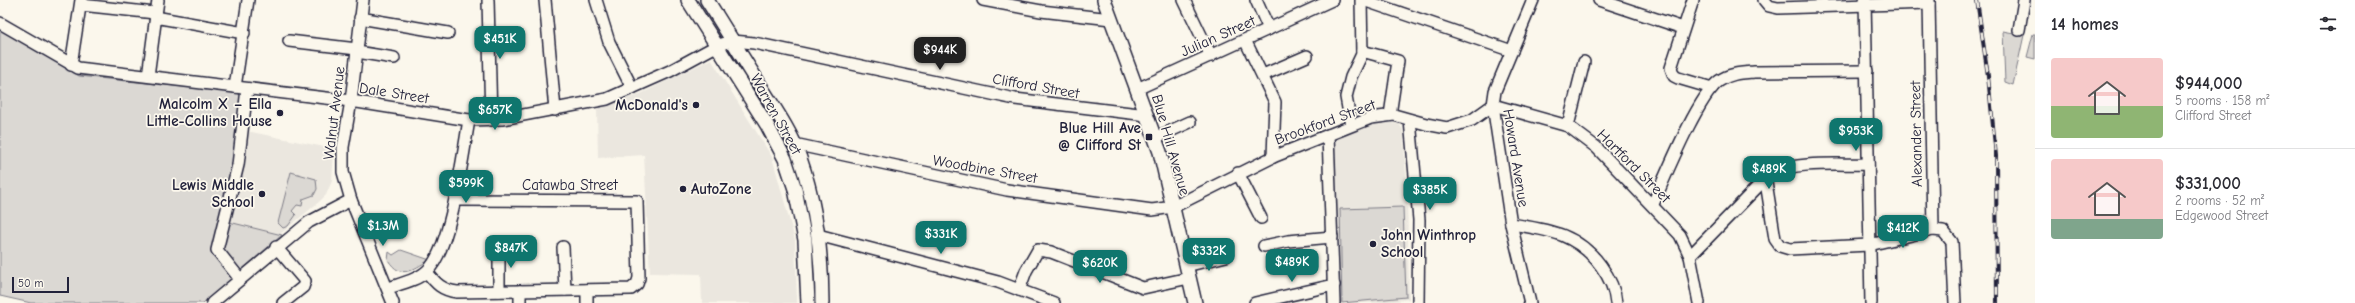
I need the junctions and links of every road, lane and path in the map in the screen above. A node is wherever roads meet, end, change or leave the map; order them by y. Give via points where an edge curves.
1 (158, 0) edge
2 (248, 0) edge
3 (363, 0) edge
4 (488, 0) edge
5 (545, 0) edge
6 (596, 0) edge
7 (688, 0) edge
8 (707, 0) edge
9 (983, 0) edge
10 (1104, 0) edge
11 (1184, 0) edge
12 (1256, 0) edge
13 (1332, 0) edge
14 (1362, 0) edge
15 (1534, 0) edge
16 (1598, 0) edge
17 (1693, 0) edge
18 (1764, 0) edge
19 (2024, 0) edge
20 (1929, 1) edge
21 (81, 2) edge
22 (1865, 3) edge
23 (155, 15) junction
24 (360, 18) junction
25 (1111, 19) junction
26 (0, 23) edge
27 (1683, 28) junction
28 (1269, 29) junction
29 (2019, 30) dead end
30 (244, 33) junction
31 (448, 33) dead end
32 (1245, 40) junction
33 (289, 41) dead end
34 (733, 41) junction
35 (718, 45) junction
36 (357, 51) junction
37 (1362, 51) junction
38 (1512, 51) junction
39 (1211, 56) junction
40 (1307, 56) dead end
41 (394, 58) dead end
42 (1584, 62) dead end
43 (71, 65) junction
44 (1867, 71) junction
45 (1263, 75) junction
46 (148, 76) junction
47 (235, 87) junction
48 (632, 88) junction
49 (1712, 88) junction
50 (247, 89) junction
51 (1137, 89) junction
52 (351, 101) junction
53 (1493, 106) junction
54 (555, 110) junction
55 (1390, 115) junction
56 (1147, 116) junction
57 (469, 120) junction
58 (491, 120) junction
59 (1410, 120) junction
60 (1190, 122) dead end
61 (1351, 125) junction
62 (1568, 126) junction
63 (1328, 135) junction
64 (1155, 138) junction
65 (794, 144) junction
66 (1273, 157) junction
67 (1868, 164) junction
68 (1238, 173) junction
69 (1765, 176) junction
70 (351, 200) junction
71 (455, 200) junction
72 (1653, 204) junction
73 (1173, 207) junction
74 (1261, 218) dead end
75 (1511, 224) junction
76 (1933, 230) junction
77 (818, 235) junction
78 (1332, 237) junction
79 (1869, 245) junction
80 (1264, 246) dead end
81 (499, 247) dead end
82 (563, 247) dead end
83 (276, 248) junction
84 (1226, 256) dead end
85 (1690, 256) junction
86 (427, 272) junction
87 (1188, 272) junction
88 (240, 279) junction
89 (1334, 285) junction
90 (388, 288) junction
91 (565, 290) junction
92 (587, 290) junction
93 (1020, 290) junction
94 (499, 291) junction
95 (520, 291) junction
96 (453, 292) junction
97 (217, 302) edge
98 (284, 303) edge
99 (393, 303) edge
100 (454, 303) edge
101 (520, 303) edge
102 (587, 303) edge
103 (808, 303) edge
104 (822, 303) edge
105 (1054, 303) edge
106 (1195, 303) edge
107 (1255, 303) edge
108 (1334, 303) edge
109 (1418, 303) edge
110 (1530, 303) edge
111 (1616, 303) edge
112 (1699, 303) edge
113 (1871, 303) edge
114 (1954, 303) edge

1 - 23 street
2 - 30 street
3 - 24 street, Walnut Avenue
4 - 58 street
5 - 54 street
6 - 48 street via 609,42
7 - 35 main road, Warren Street
8 - 34 main road, Warren Street
9 - 25 street via 1042,11
10 - 25 main road, Blue Hill Avenue
11 - 39 street
12 - 28 street
13 - 28 street, Julian Street
14 - 37 street
14 - 38 street
15 - 38 street, Howard Avenue
16 - 27 street
17 - 27 street
18 - 22 street via 1769,6 1778,8
19 - 29 street
20 - 22 street
20 - 76 street, Alexander Street
21 - 23 street
21 - 43 street
22 - 44 street
23 - 30 street
23 - 46 street
24 - 31 street
24 - 36 street, Walnut Avenue
25 - 51 main road, Blue Hill Avenue
26 - 43 street, Dale Street
27 - 49 street via 1671,68 1672,73 1678,78
28 - 32 street, Julian Street
30 - 47 street
32 - 39 street, Julian Street
32 - 45 street
33 - 36 street
34 - 35 street, Dale Street
34 - 56 street, Clifford Street via 754,43 1015,99
34 - 65 main road, Warren Street
35 - 48 street, Dale Street
35 - 103 main road, Warren Street via 785,159 805,240
36 - 41 street
36 - 52 street, Walnut Avenue
37 - 55 street via 1398,61
37 - 61 street via 1347,87 1346,106
38 - 53 street, Howard Avenue via 1496,91
39 - 51 street, Julian Street
40 - 45 street
42 - 62 street
43 - 46 street, Dale Street
44 - 49 street via 1738,73 1725,77
44 - 67 street
45 - 66 street via 1275,102
46 - 47 street, Dale Street
47 - 50 street, Dale Street
48 - 54 street, Dale Street via 607,99
49 - 72 street via 1700,106
50 - 52 street, Dale Street
50 - 88 street via 238,165 217,250
51 - 56 main road, Blue Hill Avenue
52 - 57 street, Dale Street
52 - 70 street, Walnut Avenue via 342,162 344,180
53 - 59 street, Brookford Street via 1472,120 1447,128
53 - 62 street, Hartford Street
53 - 75 street, Howard Avenue
54 - 58 street, Dale Street
55 - 59 street, Brookford Street
55 - 61 street, Brookford Street
56 - 64 main road, Blue Hill Avenue
57 - 58 street, Dale Street
57 - 71 street
59 - 109 street via 1419,220
60 - 64 street
61 - 63 street, Brookford Street
62 - 72 street, Hartford Street via 1596,147
63 - 66 street, Brookford Street
63 - 78 street
64 - 73 main road, Blue Hill Avenue
65 - 73 street, Woodbine Street via 1007,190 1152,210
65 - 77 main road, Warren Street via 805,174
66 - 68 street, Brookford Street
67 - 69 street via 1781,168
67 - 79 street
68 - 73 street, Brookford Street
68 - 74 street
69 - 79 street via 1773,231 1780,246 1790,249
69 - 85 street via 1716,232
70 - 83 street via 309,222
70 - 90 street, Walnut Avenue
71 - 86 street via 437,261
71 - 92 street, Catawba Street via 636,201 639,278 637,284 631,289
72 - 85 street, Hartford Street via 1680,235
73 - 87 main road, Blue Hill Avenue
75 - 110 street, Howard Avenue
75 - 111 street via 1564,235 1584,246 1605,272 1612,285
76 - 79 street
76 - 114 street via 1943,231 1952,242
77 - 93 street
77 - 104 main road, Warren Street
78 - 80 street
78 - 89 street
79 - 113 street
81 - 94 street
82 - 91 street
83 - 88 street
83 - 98 street via 302,275 305,282
84 - 87 street
85 - 112 street, Hartford Street
86 - 90 street
86 - 96 street via 439,287
87 - 93 street via 1143,288 1051,252 1038,250 1026,271
87 - 106 main road, Blue Hill Avenue
88 - 97 street
89 - 107 street
89 - 108 street
90 - 99 street, Walnut Avenue
91 - 92 street
91 - 95 street
92 - 102 street
93 - 105 street
94 - 95 street
94 - 96 street
95 - 101 street
96 - 100 street

